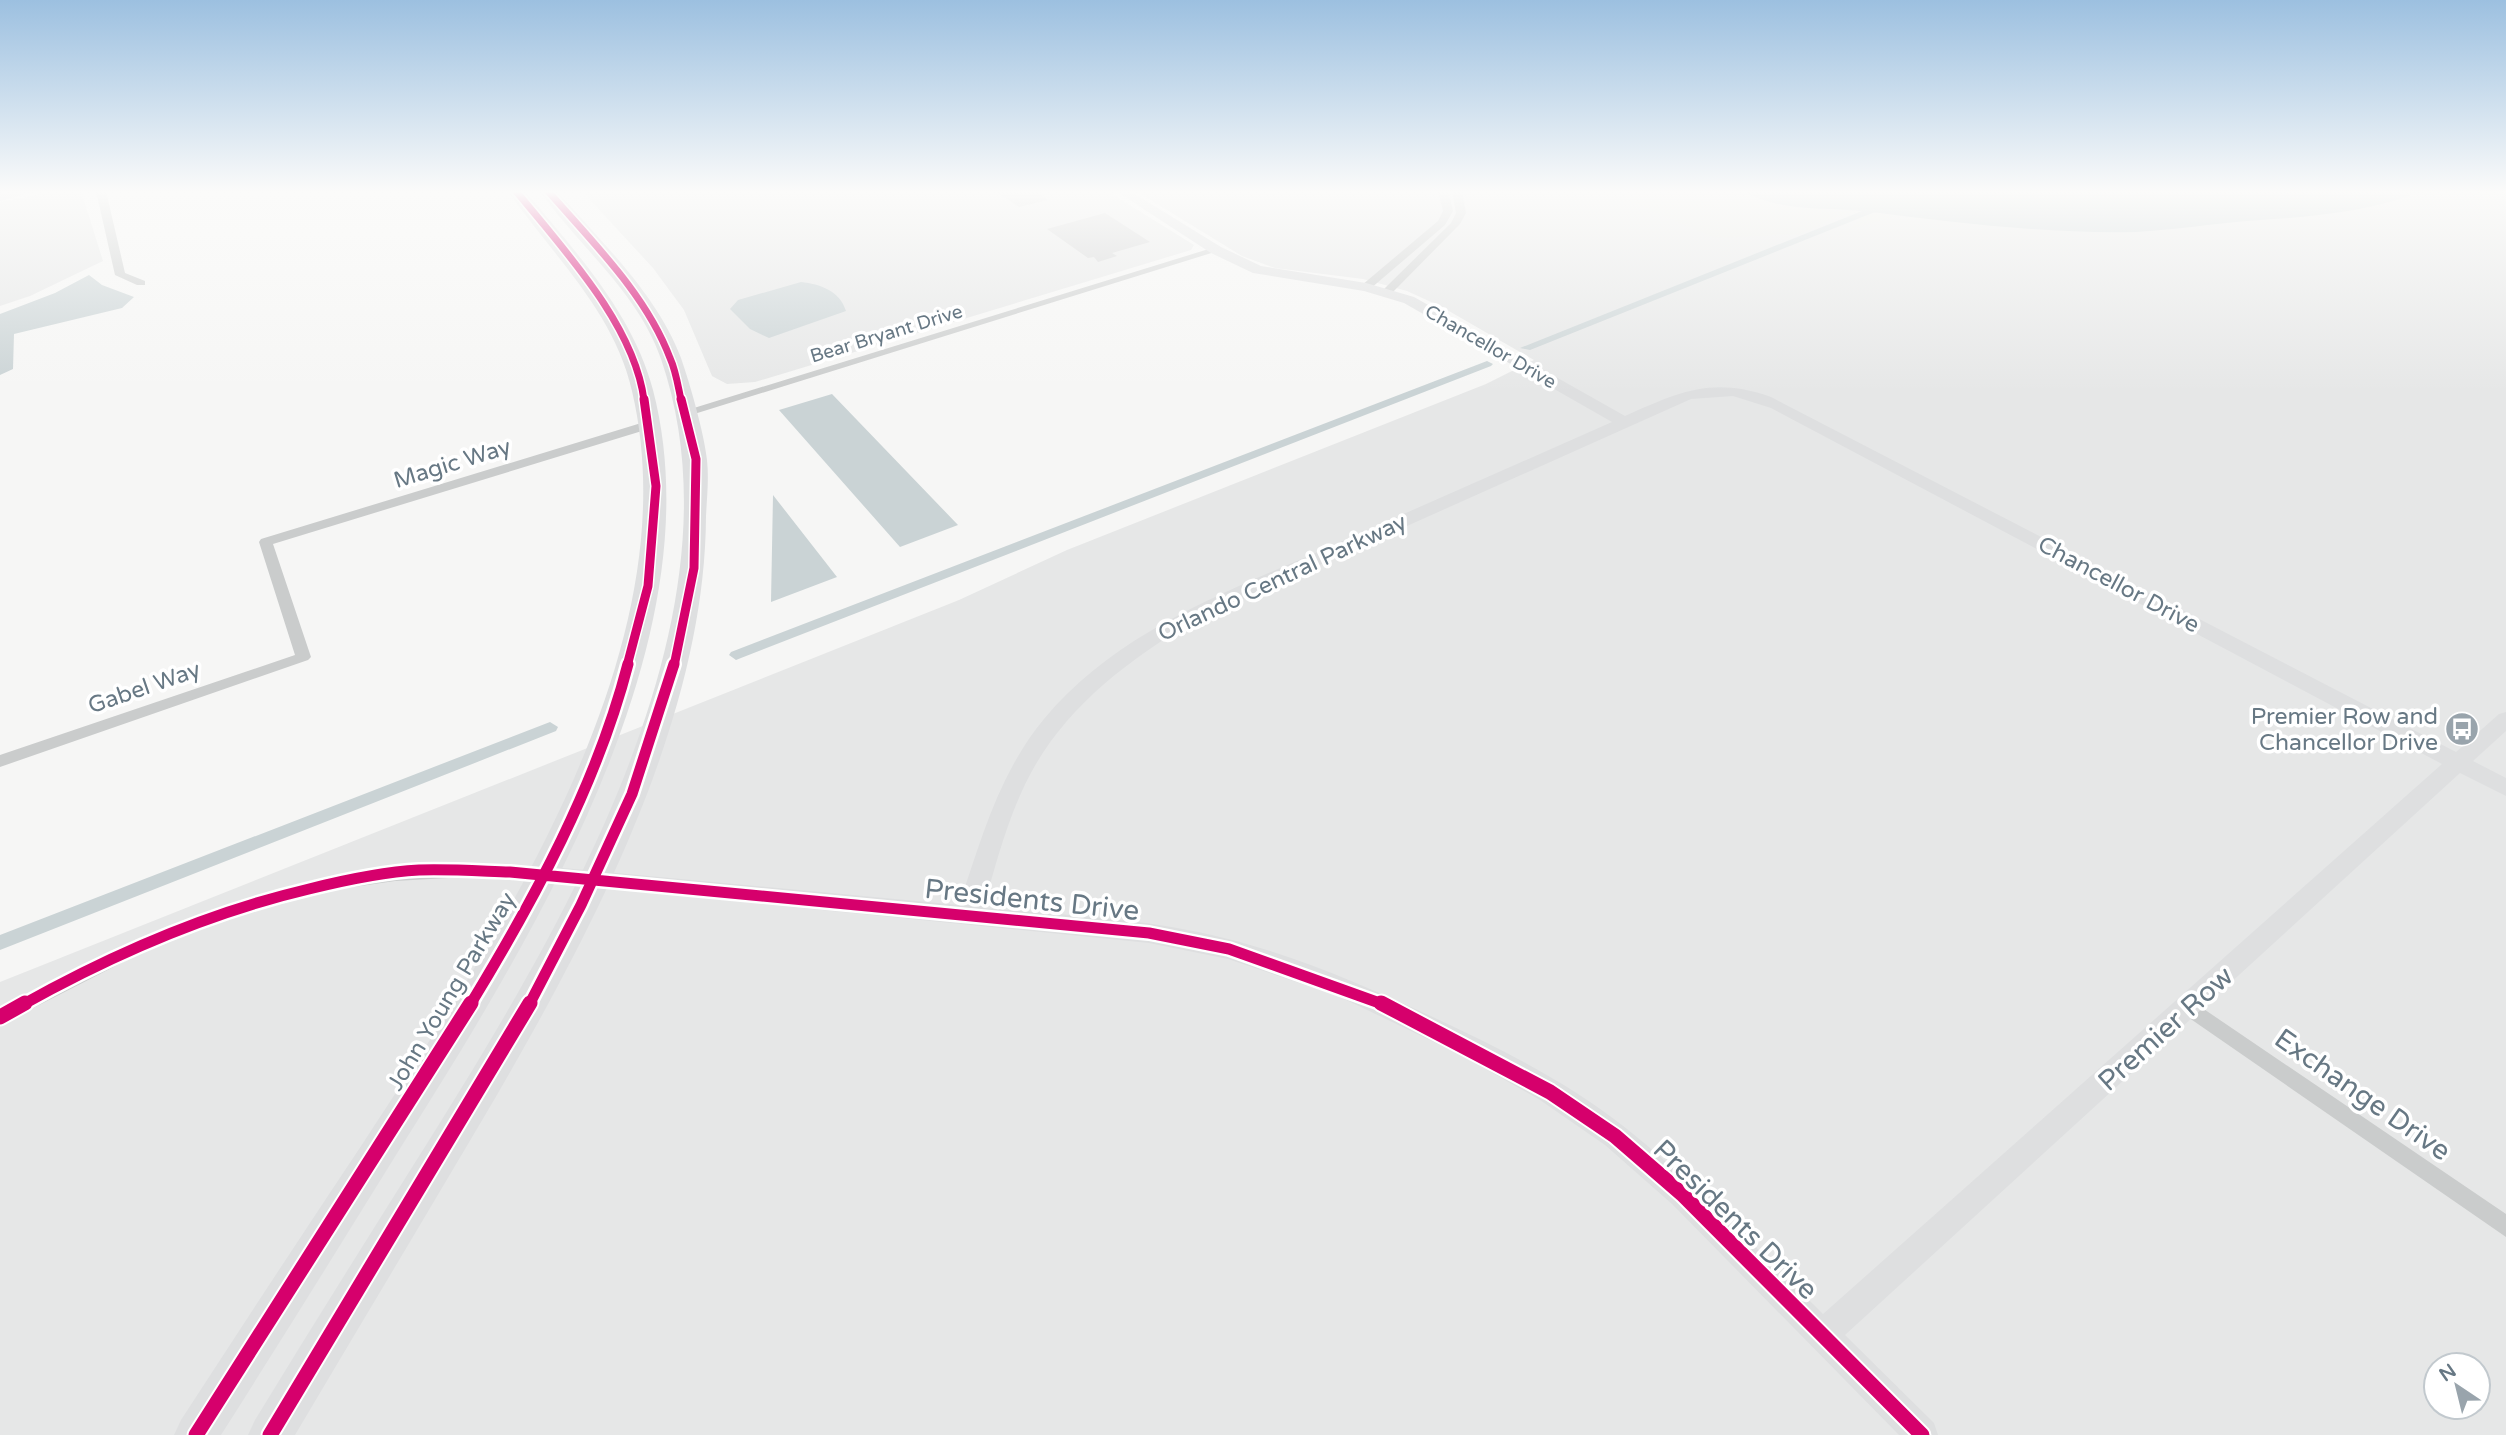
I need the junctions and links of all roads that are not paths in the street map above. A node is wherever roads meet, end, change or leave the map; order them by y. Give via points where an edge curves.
1 (116, 258) edge
2 (568, 258) edge
3 (605, 258) edge
4 (1190, 258) edge
5 (1232, 258) edge
6 (1400, 258) edge
7 (1421, 258) edge
8 (141, 283) dead end
9 (1366, 287) junction
10 (1387, 292) junction
11 (1728, 389) joint
12 (643, 390) junction
13 (687, 412) junction
14 (1625, 423) junction
15 (651, 424) junction
16 (694, 451) junction
17 (303, 657) joint
18 (2506, 719) edge
19 (0, 761) edge
20 (2458, 763) junction
21 (2506, 788) edge
22 (542, 875) junction
23 (592, 881) junction
24 (968, 915) junction
25 (2189, 1007) junction
26 (0, 1017) edge
27 (2506, 1227) edge
28 (1822, 1335) junction
29 (196, 1435) edge
30 (270, 1435) edge
31 (1922, 1435) edge

1 - 8 street via 120,275
2 - 12 highway, John Young Parkway via 607,309 628,347
3 - 13 highway via 653,321 672,360
4 - 13 street, Bear Bryant Drive
5 - 9 street, Chancellor Drive via 1281,276
6 - 9 street
7 - 10 street
9 - 10 street, Chancellor Drive
10 - 14 street, Chancellor Drive via 1432,312
11 - 14 street, Orlando Central Parkway via 1686,395
11 - 20 street, Chancellor Drive via 1752,393 1777,405
12 - 13 highway via 662,404
12 - 15 highway, John Young Parkway
13 - 16 highway
14 - 24 street, Orlando Central Parkway via 1183,619 1129,650 1076,695 1046,730 1018,775
15 - 16 highway via 677,434
15 - 17 street, Magic Way via 266,542
15 - 22 highway, John Young Parkway via 655,512 638,625 604,737
16 - 23 highway via 695,550 674,663 643,761
17 - 19 street, Gabel Way
18 - 20 street, Premier Row
20 - 21 street, Chancellor Drive
20 - 25 street, Premier Row
22 - 23 street, Presidents Drive
22 - 26 street, Presidents Drive via 393,872 246,904 164,934
22 - 29 highway, John Young Parkway via 444,1048
23 - 24 street, Presidents Drive
23 - 30 highway via 477,1096
24 - 28 street, Presidents Drive via 1149,933 1228,950 1394,1008 1550,1092 1615,1136 1682,1194
25 - 27 street, Exchange Drive
25 - 28 street, Premier Row
28 - 31 street, Presidents Drive

